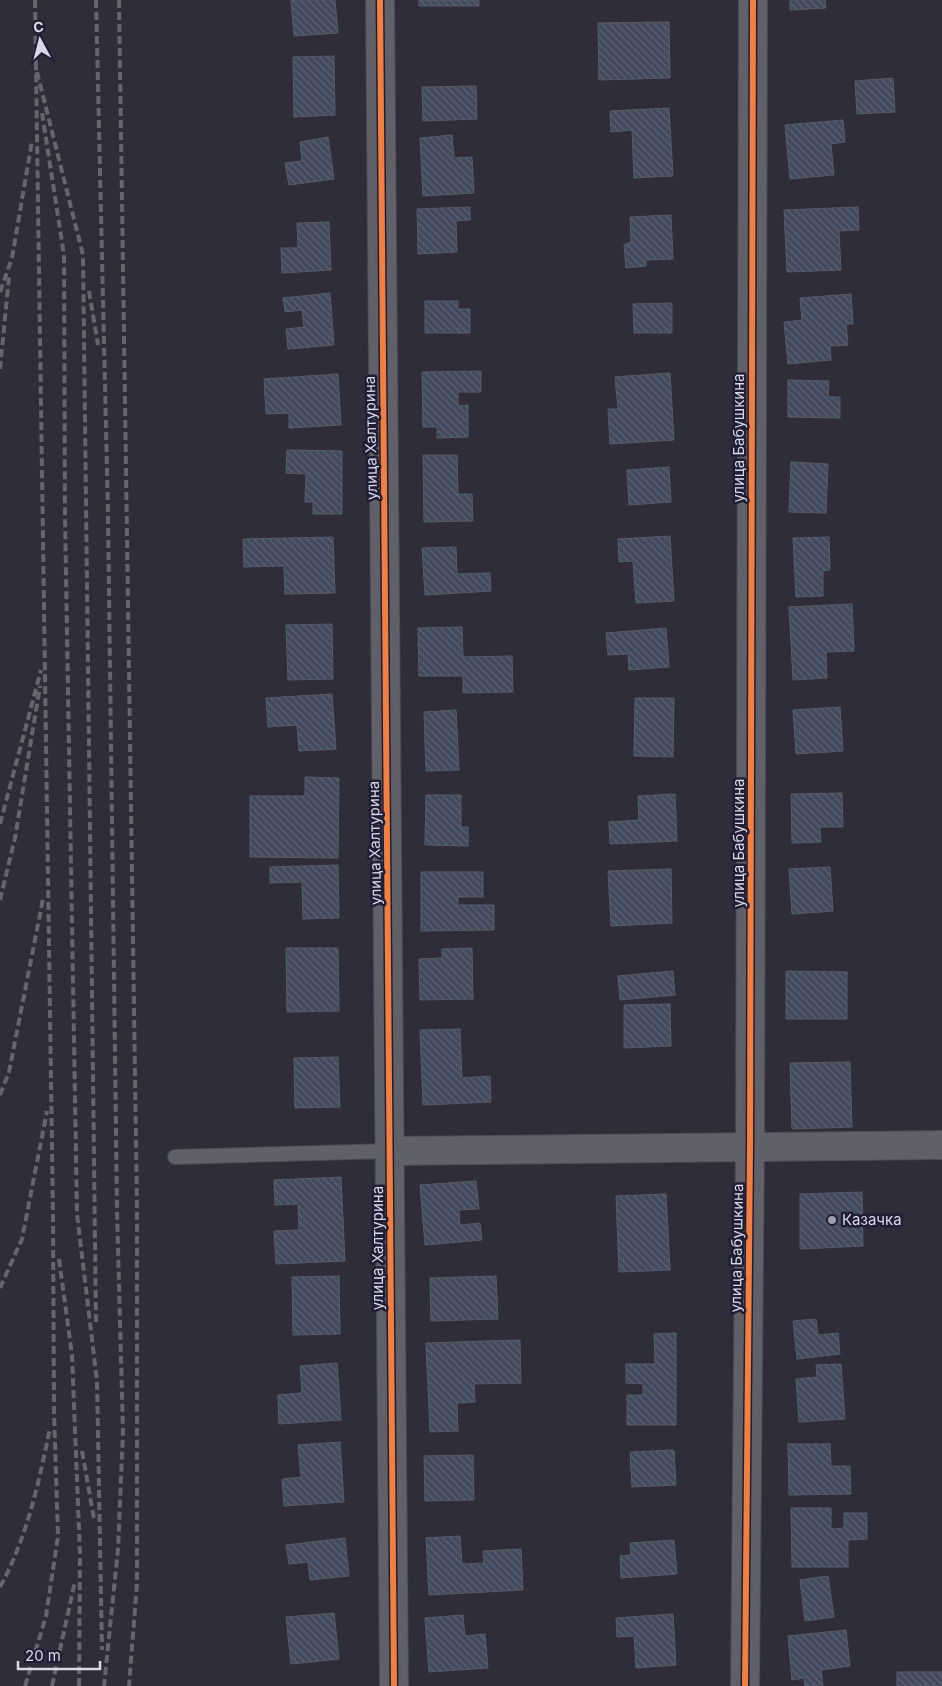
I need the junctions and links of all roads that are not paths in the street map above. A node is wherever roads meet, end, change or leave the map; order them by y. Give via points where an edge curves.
1 (380, 0) edge
2 (753, 0) edge
3 (942, 1145) edge
4 (750, 1147) junction
5 (390, 1151) junction
6 (175, 1157) dead end
7 (394, 1686) edge
8 (746, 1686) edge

1 - 5 street, улица Халтурина
2 - 4 street, улица Бабушкина
3 - 4 street
4 - 5 street
4 - 8 street, улица Бабушкина
5 - 6 lane
5 - 7 street, улица Халтурина

